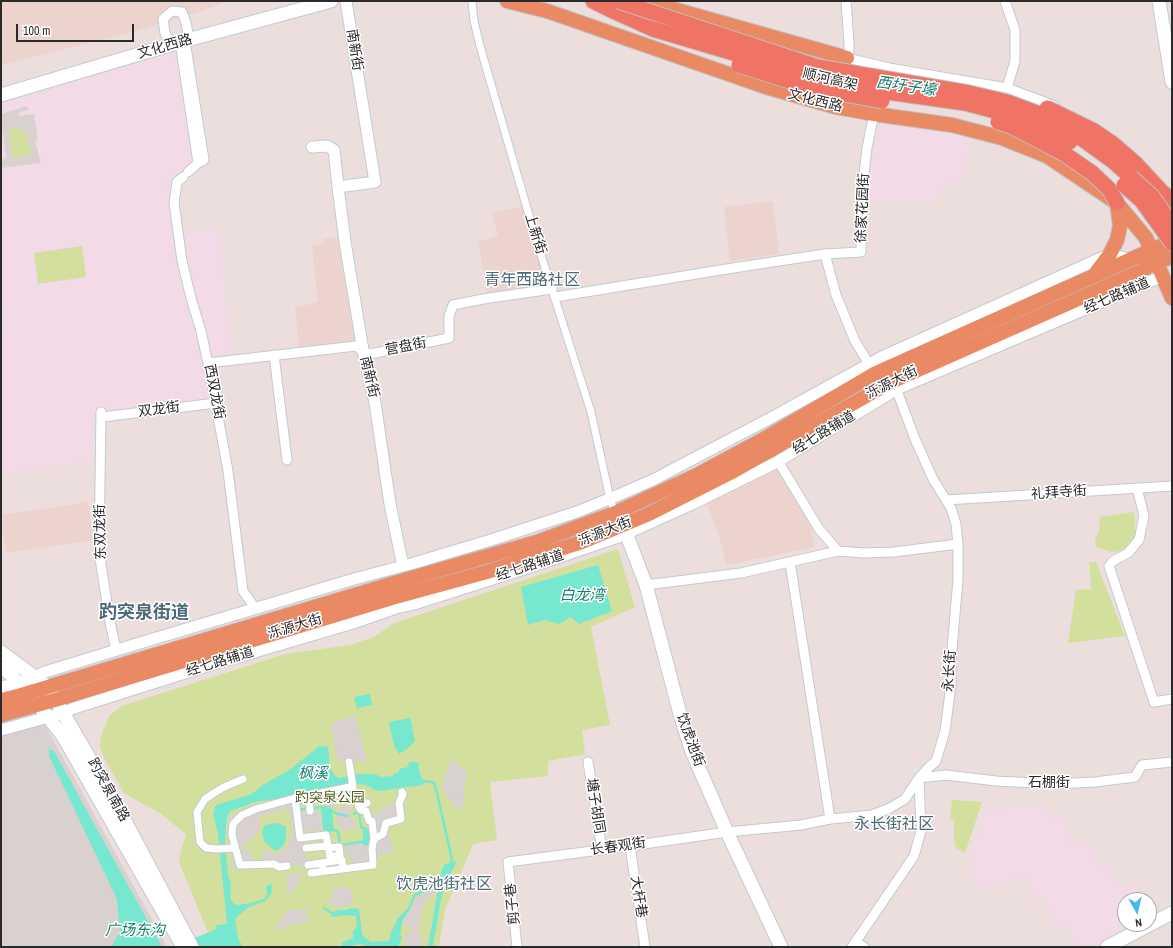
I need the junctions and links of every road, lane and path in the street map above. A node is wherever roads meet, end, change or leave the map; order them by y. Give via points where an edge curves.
1 (331, 1) edge
2 (346, 1) edge
3 (472, 1) edge
4 (507, 1) edge
5 (594, 1) edge
6 (618, 1) edge
7 (637, 1) edge
8 (846, 1) edge
9 (1005, 1) edge
10 (1162, 2) edge
11 (666, 4) edge
12 (653, 28) junction
13 (718, 34) junction
14 (179, 36) junction
15 (672, 55) junction
16 (847, 58) junction
17 (1172, 82) edge
18 (1007, 88) junction
19 (1, 95) edge
20 (1056, 106) dead end
21 (836, 107) junction
22 (874, 114) junction
23 (312, 147) dead end
24 (338, 187) junction
25 (1172, 200) edge
26 (1117, 204) junction
27 (1172, 226) edge
28 (1164, 251) edge
29 (825, 254) junction
30 (1110, 254) junction
31 (1129, 259) junction
32 (1095, 275) junction
33 (1163, 276) junction
34 (553, 293) junction
35 (1172, 298) edge
36 (363, 350) junction
37 (274, 355) junction
38 (208, 363) junction
39 (871, 369) junction
40 (895, 385) junction
41 (216, 403) junction
42 (102, 414) joint
43 (287, 460) dead end
44 (778, 461) junction
45 (1172, 486) edge
46 (1137, 488) junction
47 (610, 499) junction
48 (946, 500) junction
49 (615, 513) junction
50 (625, 529) junction
51 (958, 544) junction
52 (838, 551) junction
53 (790, 562) junction
54 (403, 566) junction
55 (646, 585) junction
56 (255, 608) junction
57 (116, 650) junction
58 (1, 652) edge
59 (1, 668) edge
60 (35, 678) junction
61 (19, 683) junction
62 (1, 687) edge
63 (48, 687) junction
64 (29, 693) junction
65 (1172, 699) edge
66 (56, 700) junction
67 (1, 701) edge
68 (40, 705) junction
69 (63, 713) junction
70 (1, 715) edge
71 (48, 717) junction
72 (1, 730) edge
73 (349, 762) dead end
74 (588, 762) dead end
75 (1172, 762) edge
76 (919, 778) junction
77 (243, 779) dead end
78 (402, 792) dead end
79 (309, 796) junction
80 (295, 798) junction
81 (367, 803) dead end
82 (310, 809) dead end
83 (830, 819) junction
84 (727, 832) junction
85 (314, 833) junction
86 (374, 839) junction
87 (630, 846) junction
88 (316, 847) junction
89 (235, 848) junction
90 (306, 848) dead end
91 (602, 850) junction
92 (508, 862) joint
93 (322, 863) junction
94 (308, 865) dead end
95 (287, 866) dead end
96 (343, 868) junction
97 (323, 872) junction
98 (311, 873) dead end
99 (1172, 913) edge
100 (185, 943) edge
101 (854, 944) edge
102 (517, 947) edge
103 (645, 947) edge
104 (781, 947) edge
105 (864, 947) edge
106 (1107, 947) edge

1 - 14 main road, 文化西路
2 - 24 street, 南新街 via 375,182
3 - 34 street, 上新街 via 480,46
4 - 15 main road, 文化西路 via 547,11
5 - 12 highway, 顺河高架
6 - 13 highway, 顺河高架, bridge
7 - 11 main road
8 - 16 street via 849,43
9 - 18 street via 1015,30 1015,61
10 - 17 main road
11 - 15 street
11 - 16 main road
12 - 26 highway, bridge via 719,59 812,88 911,106 949,110 985,117 1013,127 1066,155 1092,173 1109,189
12 - 28 highway, 顺河高架, bridge via 818,78 880,91 965,103 1034,124 1074,144 1142,201
13 - 25 highway, bridge via 887,72 956,81 1017,96 1094,131 1136,164
13 - 27 highway, 顺河高架, bridge via 818,68 969,93 1007,102 1042,115 1081,138 1114,162 1152,196
14 - 14 street via 182,12 172,10 163,19
14 - 19 main road, 文化西路
14 - 38 street, 西双龙街 via 198,163 178,182 174,203 182,261
15 - 21 main road, 文化西路 via 766,88
16 - 18 street via 889,68
16 - 21 street
18 - 20 street
21 - 22 main road, 文化西路
22 - 26 main road, 文化西路 via 952,125 1002,138 1047,156
22 - 29 street, 徐家花园街 via 862,191 861,252
23 - 24 street, 南新街 via 327,146 334,150
24 - 36 street, 南新街
26 - 28 main road, 文化西路 via 1146,238
26 - 30 main road via 1120,226
28 - 31 main road, 泺源大街
28 - 33 main road, 文化西路
28 - 40 main road, 泺源大街 via 1139,272
29 - 34 street, 徐家花园街
29 - 39 street via 836,295 855,341
30 - 31 street, 经七路辅道
30 - 32 main road
30 - 39 street via 888,354
31 - 32 main road, 泺源大街
32 - 39 main road, 泺源大街
33 - 35 main road, 文化西路
33 - 40 street, 经七路辅道
34 - 36 street, 营盘街 via 489,298 453,306 449,316 449,338 375,353 366,354
34 - 47 street, 上新街 via 590,412
36 - 37 street, 营盘街 via 356,346
36 - 54 street, 南新街 via 375,403 390,504
37 - 38 street, 营盘街
37 - 43 street
38 - 41 street, 西双龙街
39 - 47 street
39 - 49 main road, 泺源大街 via 764,439 697,475
40 - 44 street, 经七路辅道
40 - 48 street, 永长街 via 915,439 933,479
40 - 50 main road, 泺源大街
41 - 42 street, 双龙街
41 - 56 street, 西双龙街 via 228,472 243,591
42 - 57 street, 东双龙街 via 100,552
44 - 50 street, 经七路辅道 via 692,504
44 - 52 street via 819,529
45 - 46 street, 礼拜寺街
46 - 48 street, 礼拜寺街
46 - 65 street via 1144,516 1139,540 1128,553 1109,566 1154,702
47 - 49 street, 上新街
47 - 54 street via 488,541
48 - 51 street, 永长街 via 956,524
49 - 63 main road, 泺源大街 via 537,542
50 - 55 main road, 饮虎池街
50 - 66 main road, 泺源大街
50 - 69 street, 经七路辅道 via 527,568
51 - 52 street via 894,552
51 - 76 street, 永长街 via 958,579 945,731 936,761
52 - 53 street
53 - 55 street via 741,573
53 - 83 street
54 - 56 street
55 - 84 main road, 饮虎池街 via 692,752
56 - 57 street
57 - 60 street via 45,672
58 - 60 main road, 趵突泉南路
59 - 61 main road
60 - 61 street
60 - 63 main road, 趵突泉南路
61 - 62 street
61 - 64 main road
63 - 64 main road, 泺源大街
63 - 66 main road, 趵突泉南路
64 - 67 main road, 泺源大街
64 - 68 main road, 趵突泉南路
66 - 68 main road, 泺源大街
66 - 69 main road, 趵突泉南路
68 - 70 main road, 泺源大街
68 - 71 main road, 趵突泉南路
69 - 71 street, 经七路辅道
69 - 100 main road, 趵突泉南路 via 115,802
71 - 72 street, 经七路辅道
71 - 100 main road, 趵突泉南路 via 63,736
73 - 79 street via 352,786
74 - 91 street, 塘子胡同
75 - 76 street, 石棚街 via 1142,765 1135,777 1095,782 996,782 946,775
76 - 83 street, 永长街 via 905,799 890,808 872,815
76 - 101 street via 921,831 914,856
77 - 89 street via 205,799 197,812 200,842 206,848
78 - 86 street via 399,803 401,819 386,823 383,834
79 - 80 street
79 - 82 street
80 - 85 street via 300,838
80 - 89 street via 242,814 233,824
81 - 86 street via 358,804 361,810 366,811 366,821 372,821
83 - 84 street, 长春观街 via 801,825
84 - 87 street, 长春观街
84 - 104 main road, 饮虎池街
85 - 88 street
85 - 88 street via 326,835 328,847
86 - 96 street via 373,865
87 - 91 street, 长春观街
87 - 103 street, 大杆巷
88 - 90 street
89 - 95 street via 240,866
91 - 92 street, 长春观街
92 - 102 street, 剪子巷
93 - 94 street
93 - 96 street via 342,860
93 - 97 street
96 - 97 street
97 - 98 street
99 - 106 main road
101 - 105 street

